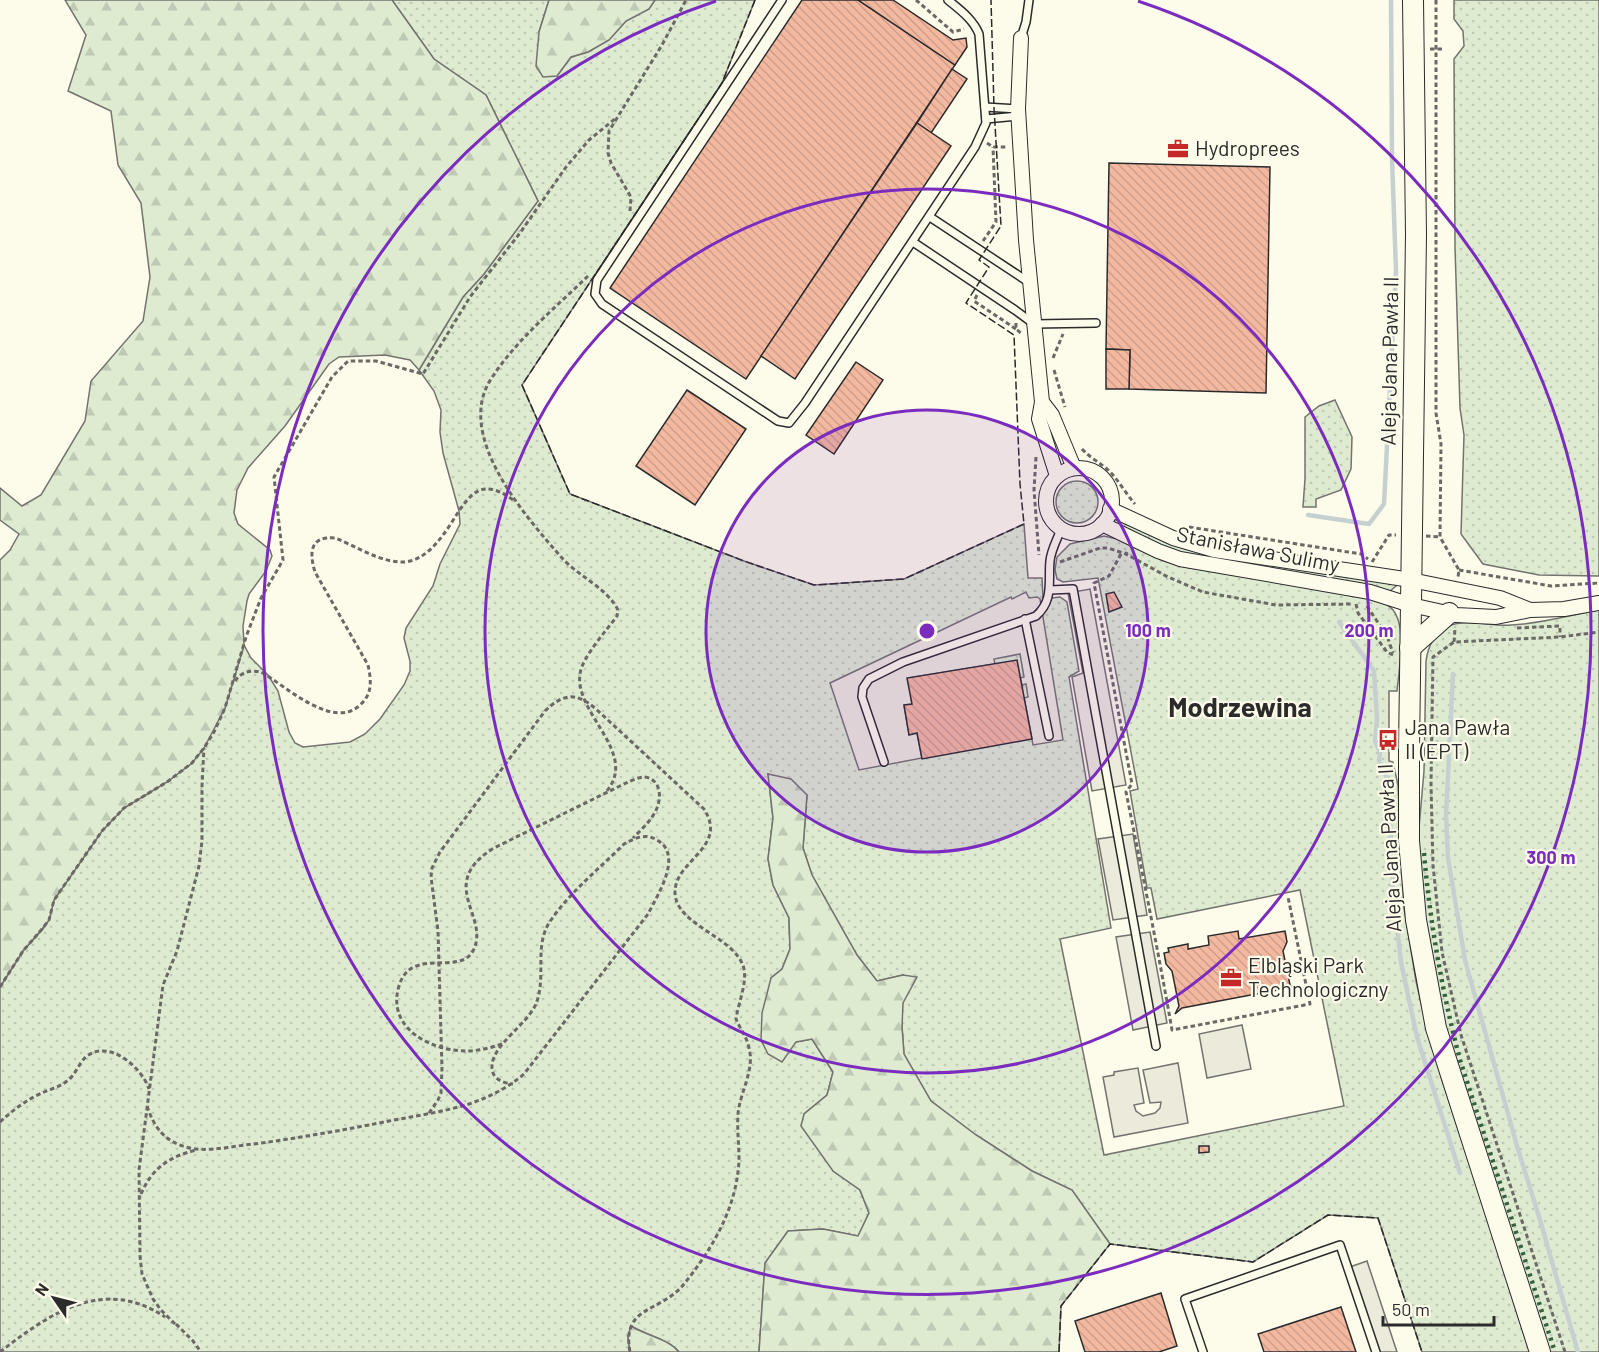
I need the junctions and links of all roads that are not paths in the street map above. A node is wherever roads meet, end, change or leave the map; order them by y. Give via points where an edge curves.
1 (782, 0) edge
2 (948, 0) edge
3 (1029, 0) edge
4 (1413, 0) edge
5 (1021, 38) joint
6 (985, 107) junction
7 (1018, 112) junction
8 (986, 119) junction
9 (930, 217) junction
10 (913, 242) junction
11 (1031, 284) junction
12 (1096, 323) dead end
13 (1034, 324) junction
14 (1042, 402) junction
15 (1074, 468) junction
16 (1057, 476) junction
17 (1110, 509) junction
18 (1102, 524) junction
19 (1061, 529) junction
20 (1411, 580) junction
21 (1050, 590) junction
22 (1599, 603) edge
23 (1411, 605) junction
24 (1530, 610) junction
25 (1449, 613) junction
26 (1025, 619) junction
27 (1402, 652) junction
28 (1049, 736) dead end
29 (884, 762) dead end
30 (1156, 1046) dead end
31 (1203, 1352) edge
32 (1376, 1352) edge
33 (1540, 1352) edge

1 - 10 lane via 597,280 595,294 602,304 778,421 789,423
2 - 6 lane via 976,25
3 - 5 lane
4 - 20 street, Aleja Jana Pawła II via 1416,234
5 - 7 street
6 - 7 lane
6 - 8 lane
7 - 8 lane
7 - 11 street
8 - 9 lane via 980,138
9 - 10 lane
9 - 11 lane
10 - 13 lane
11 - 13 street
12 - 13 lane
13 - 14 street
14 - 15 street via 1052,415
14 - 16 street via 1039,419
15 - 16 street
15 - 17 street via 1085,468 1103,479 1112,499
16 - 19 street via 1049,486 1046,510
17 - 18 street
17 - 20 street, Stanisława Sulimy via 1173,538 1214,550
18 - 19 street via 1083,534
18 - 23 street, Stanisława Sulimy via 1180,559 1370,592
19 - 21 lane via 1050,561
20 - 23 street, Aleja Jana Pawła II
20 - 24 street, Stanisława Sulimy via 1500,598
21 - 26 lane via 1044,608
21 - 30 lane via 1073,589
22 - 24 street
23 - 25 street, Stanisława Sulimy
23 - 27 street, Aleja Jana Pawła II
24 - 25 street, Stanisława Sulimy via 1496,617
25 - 27 street
26 - 28 lane
26 - 29 lane via 903,662 869,679 862,697
27 - 33 street, Aleja Jana Pawła II via 1409,841 1424,973 1436,1028
31 - 32 lane via 1185,1299 1340,1245

